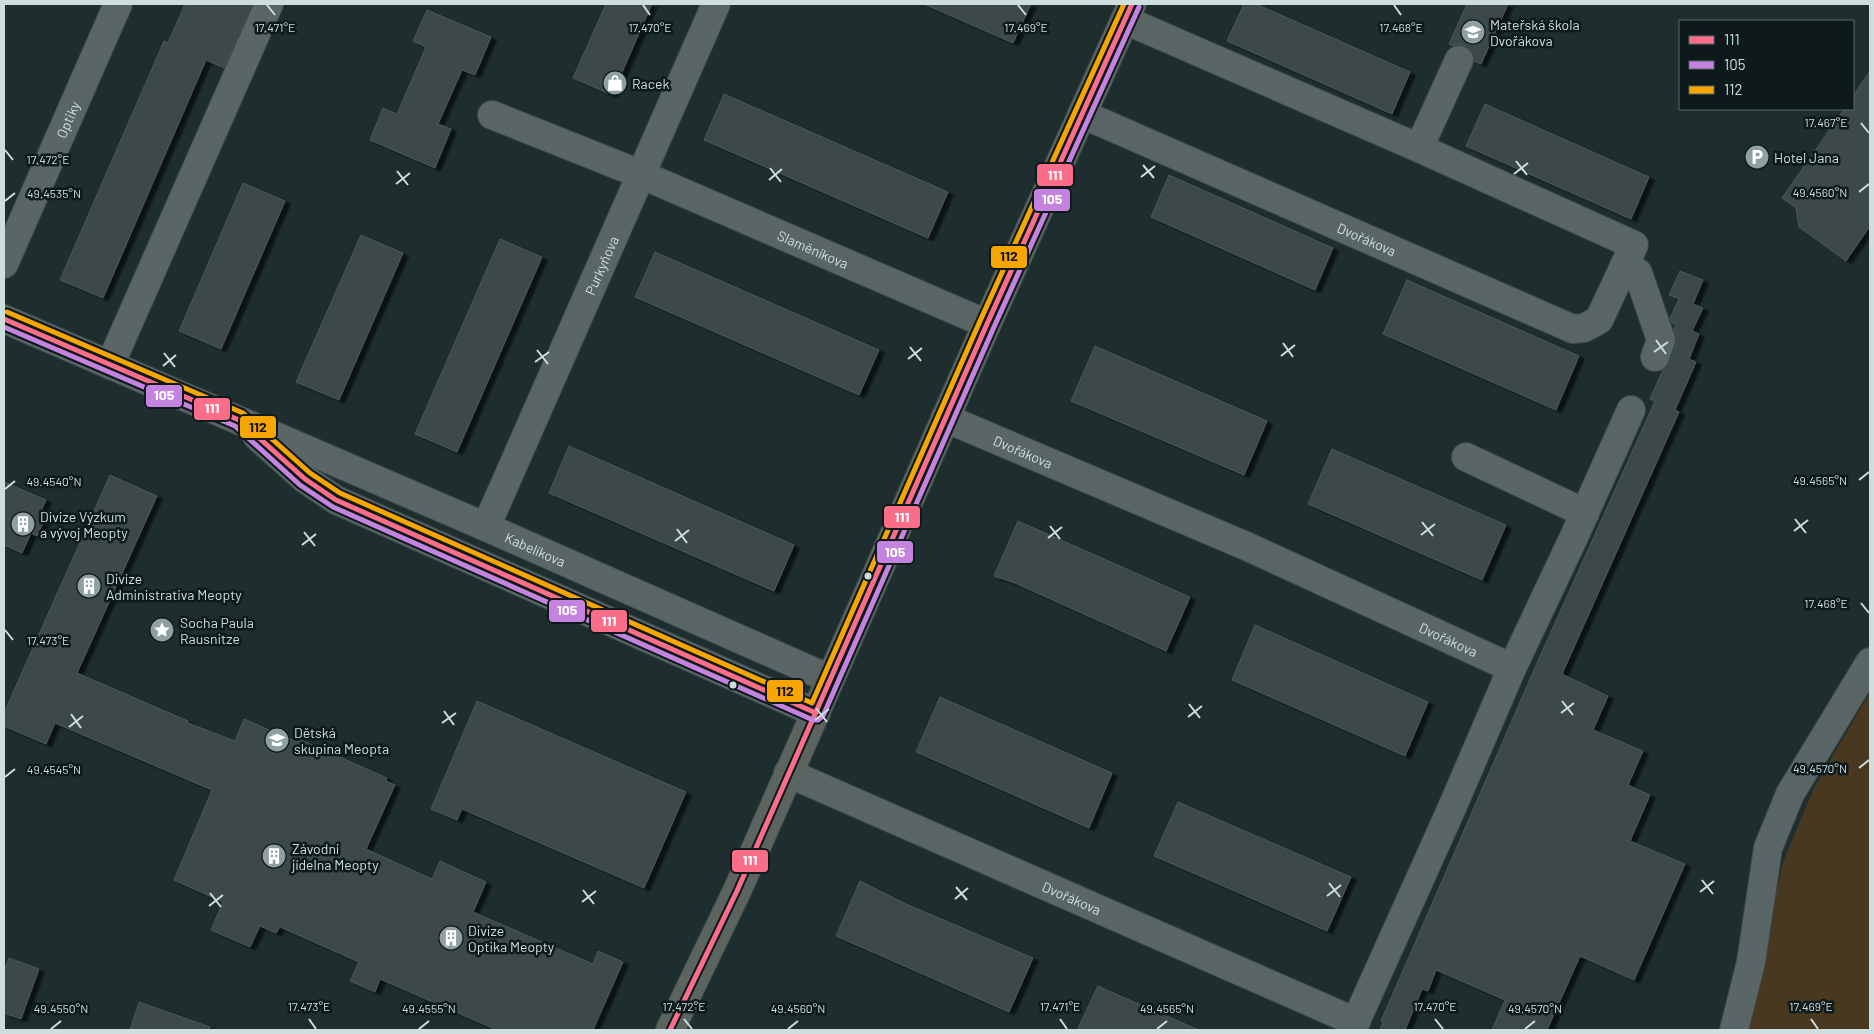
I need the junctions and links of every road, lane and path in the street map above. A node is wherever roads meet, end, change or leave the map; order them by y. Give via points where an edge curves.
1 (118, 4) edge
2 (269, 4) edge
3 (716, 4) edge
4 (1129, 12) edge
5 (1459, 60) dead end
6 (1082, 114) junction
7 (492, 115) dead end
8 (1419, 148) junction
9 (640, 174) junction
10 (4, 264) edge
11 (1624, 266) junction
12 (4, 318) edge
13 (986, 324) junction
14 (1655, 357) dead end
15 (110, 365) junction
16 (1631, 410) dead end
17 (945, 418) junction
18 (239, 420) junction
19 (315, 453) junction
20 (1466, 457) dead end
21 (304, 479) junction
22 (1585, 513) junction
23 (486, 527) junction
24 (1870, 662) edge
25 (1512, 668) junction
26 (830, 679) junction
27 (816, 713) junction
28 (788, 773) junction
29 (1354, 1026) edge
30 (670, 1030) edge
31 (1734, 1030) edge

1 - 10 street, Optiky
2 - 15 street
3 - 9 street, Purkyňova
4 - 6 main road, Dvořákova
4 - 8 street, Dvořákova
5 - 8 street
6 - 11 street, Dvořákova via 1573,329 1584,328 1599,320
6 - 13 main road, Dvořákova
7 - 9 street, Slaměníkova
8 - 11 street, Dvořákova via 1634,245
9 - 13 street, Slaměníkova
9 - 23 street, Purkyňova
11 - 14 street via 1638,273 1661,340
12 - 15 street, Kabelíkova
13 - 17 main road, Dvořákova
15 - 18 street, Kabelíkova
16 - 22 street, Dvořákova
17 - 25 street, Dvořákova via 1246,546
17 - 26 main road, Dvořákova
18 - 19 street, Kabelíkova
18 - 21 street, Kabelíkova
19 - 21 street
19 - 23 street, Kabelíkova
20 - 22 street
21 - 27 street, Kabelíkova via 336,500
22 - 25 street, Dvořákova
23 - 26 street, Kabelíkova
24 - 31 street via 1790,794 1768,848 1751,962
25 - 29 street, Dvořákova
26 - 27 main road, Dvořákova
27 - 28 main road, Dvořákova
28 - 29 street, Dvořákova
28 - 30 main road, Dvořákova via 737,891

